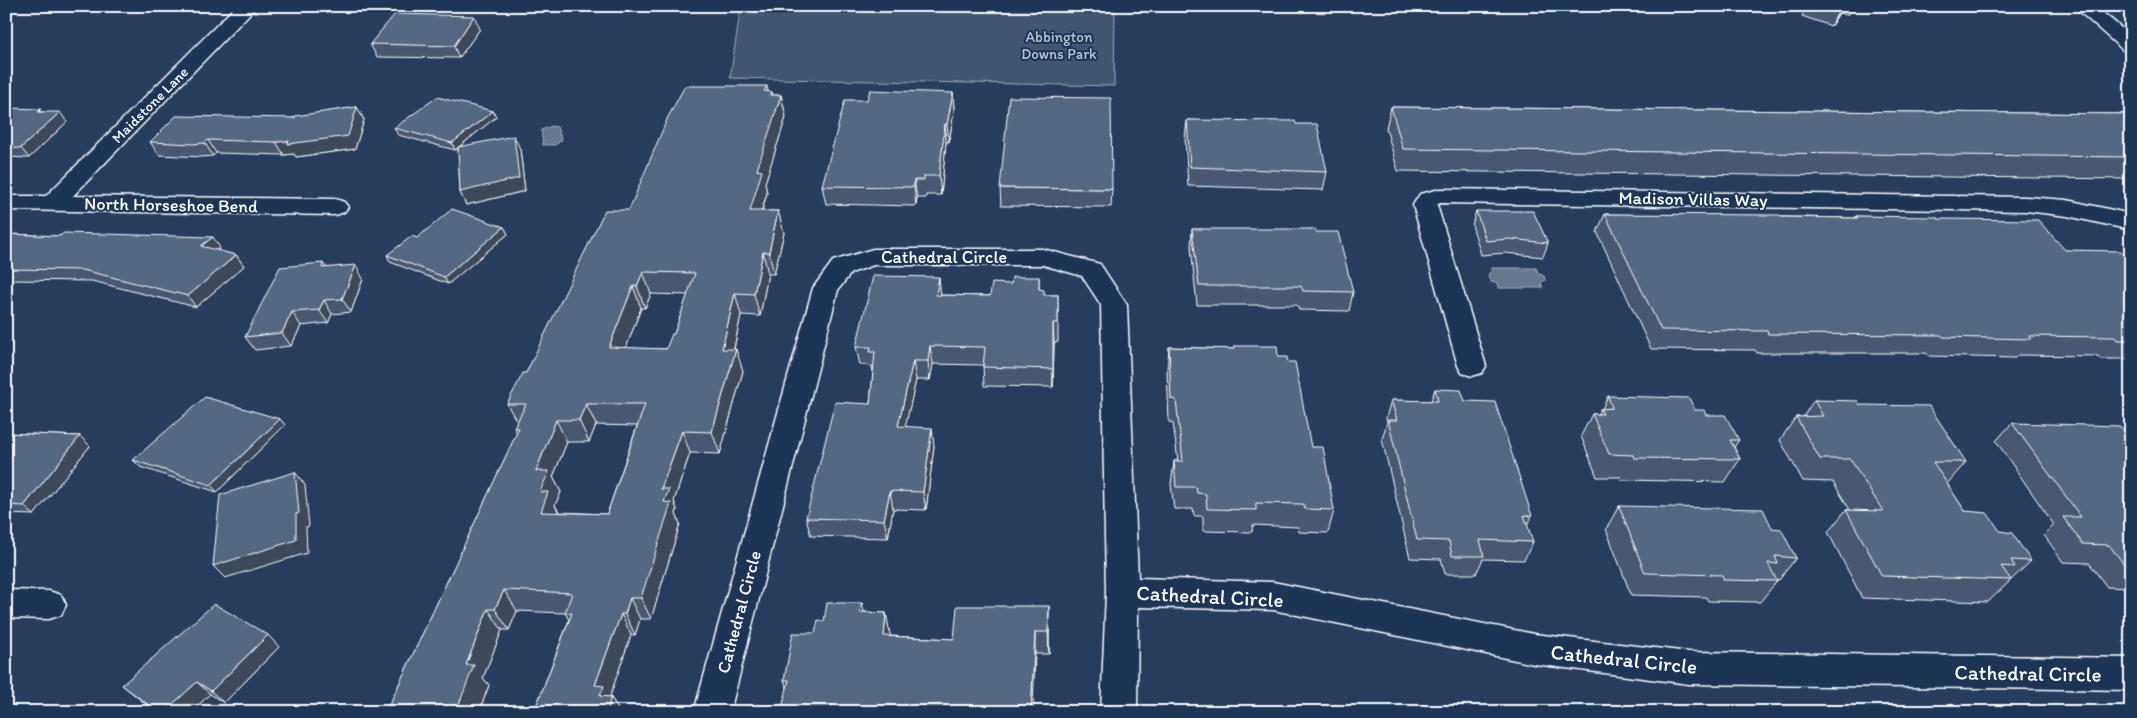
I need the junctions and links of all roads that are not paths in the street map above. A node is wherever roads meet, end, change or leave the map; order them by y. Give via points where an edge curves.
1 (247, 6) edge
2 (2083, 6) edge
3 (2131, 47) edge
4 (6, 203) edge
5 (53, 203) junction
6 (336, 207) dead end
7 (2131, 222) edge
8 (1472, 366) dead end
9 (1122, 592) junction
10 (6, 604) edge
11 (49, 605) dead end
12 (2131, 674) edge
13 (712, 712) edge
14 (1119, 712) edge

1 - 5 street, Maidstone Lane
2 - 3 street
4 - 5 street, North Horseshoe Bend
5 - 6 street, North Horseshoe Bend
7 - 8 street, Madison Villas Way via 2067,208 2026,204 1440,196 1428,199 1425,205
9 - 12 street, Cathedral Circle via 1273,596 1534,649 1689,668
9 - 13 street, Cathedral Circle via 1114,305 1091,270 1043,257 873,257 842,267 826,288
9 - 14 street, Cathedral Circle
10 - 11 street

